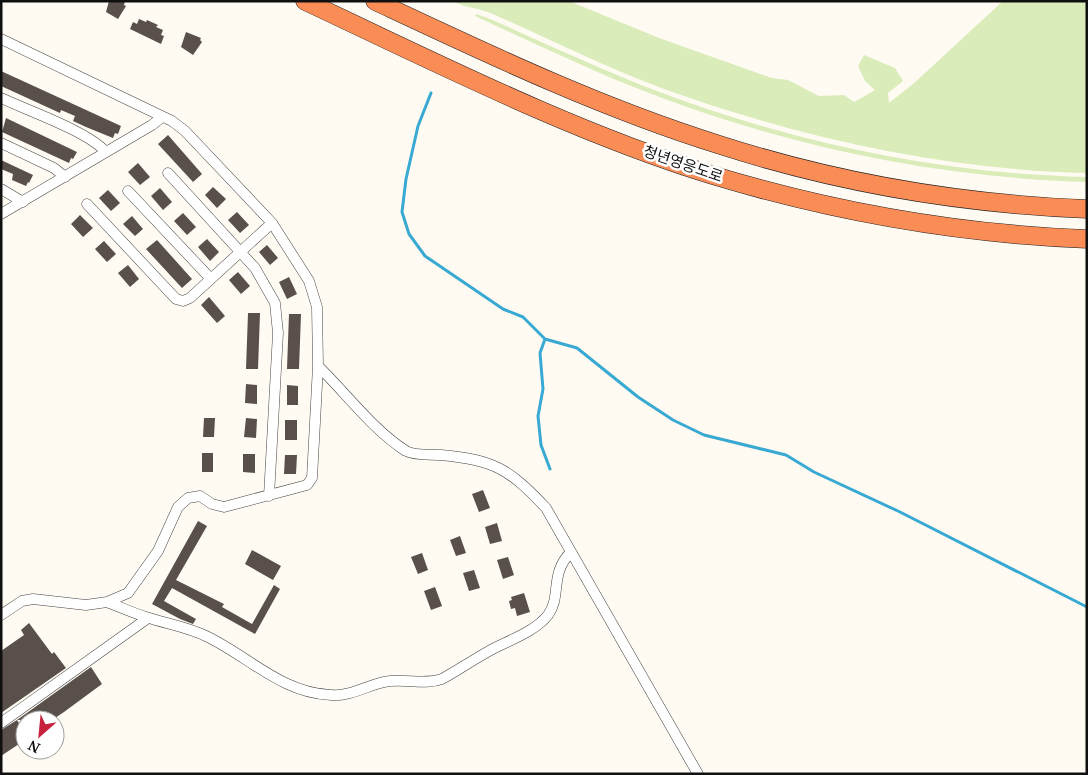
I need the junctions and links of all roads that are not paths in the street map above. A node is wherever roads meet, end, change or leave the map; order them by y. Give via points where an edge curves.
1 (305, 1) edge
2 (375, 1) edge
3 (1, 40) edge
4 (1, 98) edge
5 (162, 117) junction
6 (1, 143) edge
7 (106, 152) junction
8 (168, 173) dead end
9 (65, 177) junction
10 (1, 189) edge
11 (128, 191) dead end
12 (23, 202) junction
13 (87, 204) dead end
14 (1087, 209) edge
15 (1, 214) edge
16 (272, 223) junction
17 (1087, 239) edge
18 (241, 252) junction
19 (211, 279) junction
20 (318, 366) junction
21 (269, 496) junction
22 (571, 552) junction
23 (107, 602) junction
24 (1, 615) edge
25 (148, 618) junction
26 (1, 723) edge
27 (698, 774) edge

1 - 17 highway, 청년영웅도로 via 412,52 636,148 712,174 874,215 956,229
2 - 14 highway, 청년영웅도로 via 646,120 720,146 880,186 960,199
3 - 5 street
4 - 7 street via 85,137
5 - 7 street
5 - 16 street via 185,130
6 - 9 street via 54,168
7 - 9 street
8 - 18 street
9 - 12 street
10 - 12 street
11 - 19 street
12 - 15 street
13 - 19 street via 176,299 190,298
16 - 18 street
16 - 20 street via 310,281 317,307
18 - 19 street
18 - 21 street via 266,285 278,318
20 - 21 street via 312,478 307,485
20 - 22 street via 370,420 408,452 472,459 502,468 521,481 546,508
21 - 23 street via 224,507 200,496 188,498 178,507 167,534 138,581 128,593
22 - 25 street via 557,573 553,605 547,616 532,628 431,683 385,682 331,696 296,688 258,669 210,638
22 - 27 street
23 - 24 street via 66,604 33,599 22,601
23 - 25 street
25 - 26 street

